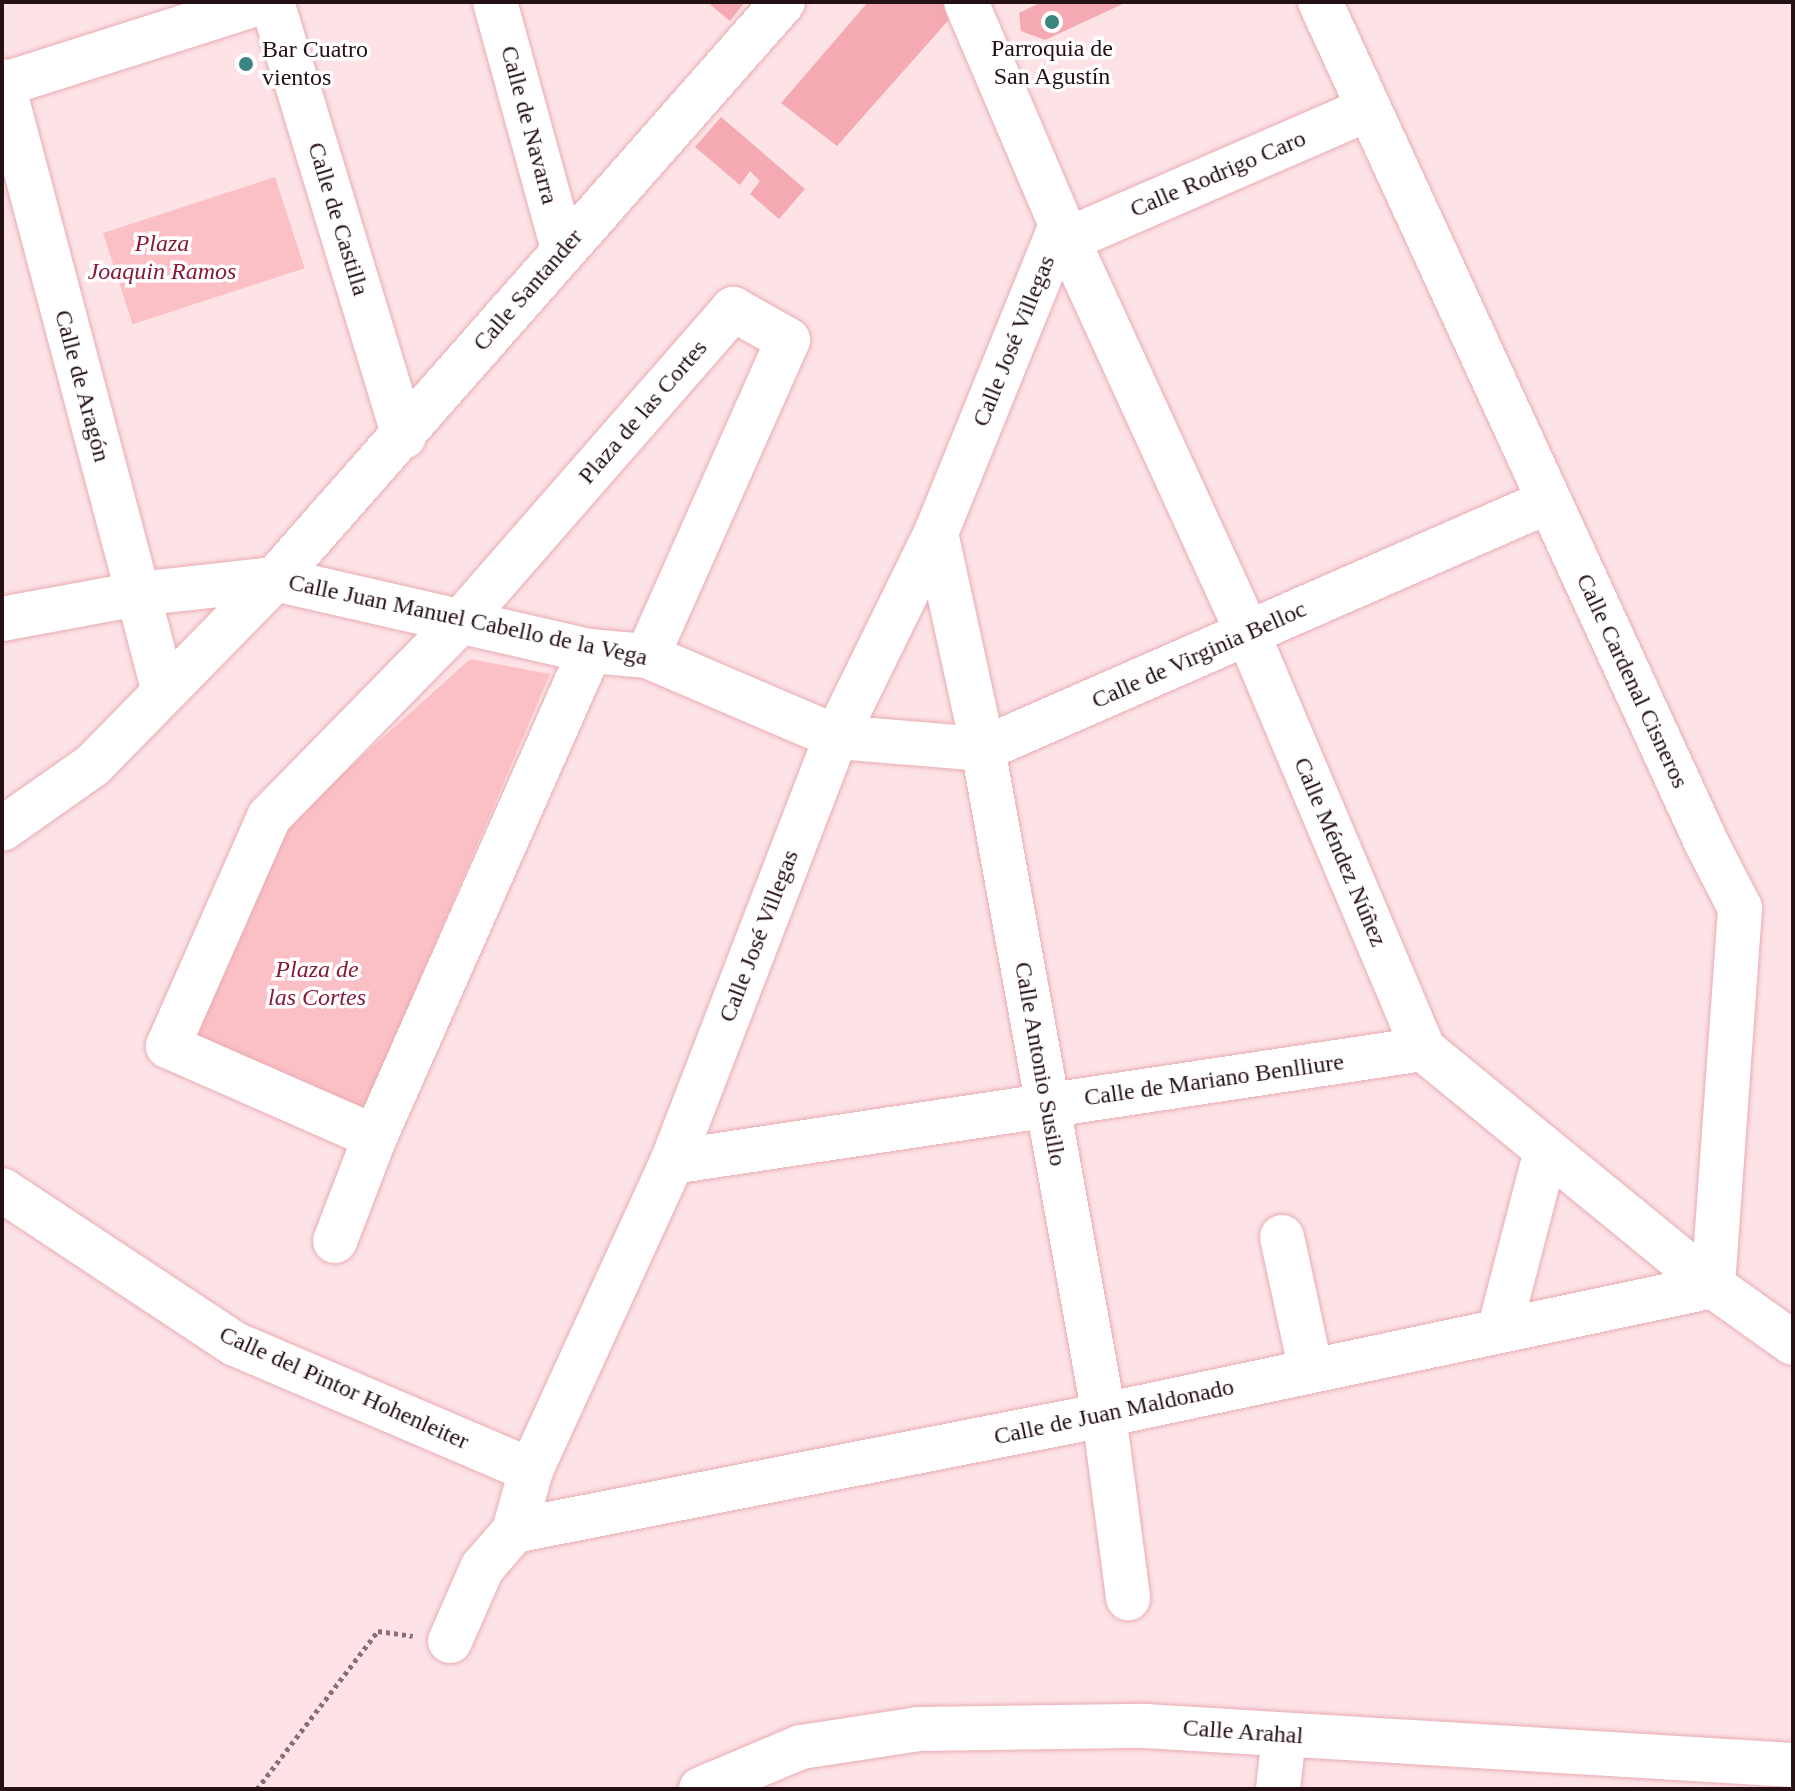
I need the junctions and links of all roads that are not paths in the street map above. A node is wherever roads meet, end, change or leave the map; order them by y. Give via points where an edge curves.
1 (262, 2) edge
2 (272, 2) edge
3 (495, 2) edge
4 (783, 2) edge
5 (966, 2) edge
6 (1320, 2) edge
7 (2, 83) edge
8 (1368, 109) junction
9 (1065, 232) junction
10 (563, 249) junction
11 (404, 436) junction
12 (1549, 501) junction
13 (936, 533) junction
14 (275, 579) junction
15 (137, 594) junction
16 (2, 619) edge
17 (462, 620) junction
18 (1248, 634) junction
19 (590, 651) junction
20 (647, 656) junction
21 (164, 692) junction
22 (836, 737) junction
23 (983, 749) junction
24 (2, 829) edge
25 (1423, 1049) junction
26 (1047, 1104) junction
27 (375, 1137) junction
28 (1546, 1151) junction
29 (672, 1162) junction
30 (2, 1190) edge
31 (1282, 1237) dead end
32 (335, 1241) dead end
33 (1713, 1286) junction
34 (1499, 1331) junction
35 (1793, 1343) edge
36 (1311, 1371) junction
37 (1104, 1415) junction
38 (531, 1470) junction
39 (514, 1531) junction
40 (1128, 1598) dead end
41 (450, 1641) road end
42 (1284, 1736) junction
43 (1793, 1765) edge
44 (1587, 1771) edge
45 (701, 1789) edge
46 (1278, 1789) edge

1 - 7 street
2 - 11 street, Calle de Castilla
3 - 10 street, Calle de Navarra
4 - 10 street, Calle Santander
5 - 9 street, Calle Méndez Núñez
6 - 8 street, Calle Cardenal Cisneros
7 - 15 street, Calle de Aragón
8 - 9 street, Calle Rodrigo Caro
8 - 12 street, Calle Cardenal Cisneros
9 - 13 street, Calle José Villegas
9 - 18 street, Calle Méndez Núñez
10 - 11 street, Calle Santander
11 - 14 street, Calle Santander
12 - 18 street, Calle de Virginia Belloc
12 - 33 street, Calle Cardenal Cisneros via 1740,908
13 - 22 street, Calle José Villegas
13 - 23 street, Calle Antonio Susillo
14 - 15 street, Calle Juan Manuel Cabello de la Vega
14 - 17 street, Calle Juan Manuel Cabello de la Vega
14 - 21 street, Calle Santander
15 - 16 street, Calle Juan Manuel Cabello de la Vega
15 - 21 street, Calle de Aragón
17 - 19 street, Calle Juan Manuel Cabello de la Vega
17 - 20 street, Plaza de las Cortes via 733,309 788,340
17 - 27 street, Plaza de las Cortes via 269,817 168,1046
18 - 23 street, Calle de Virginia Belloc
18 - 25 street, Calle Méndez Núñez
19 - 20 street, Calle Juan Manuel Cabello de la Vega
19 - 27 street
20 - 22 street, Calle Juan Manuel Cabello de la Vega
21 - 24 street, Calle Santander via 93,765
22 - 23 street, Calle de Virginia Belloc
22 - 29 street, Calle José Villegas
23 - 26 street, Calle Antonio Susillo
25 - 26 street, Calle de Mariano Benlliure
25 - 28 street, Calle Méndez Núñez
26 - 29 street, Calle de Mariano Benlliure
26 - 37 street, Calle Antonio Susillo
27 - 32 street
28 - 33 street, Calle Méndez Núñez
28 - 34 street
29 - 38 street, Calle José Villegas
30 - 38 street, Calle del Pintor Hohenleiter via 235,1344
31 - 36 street
33 - 34 street, Calle de Juan Maldonado
33 - 35 street, Calle Méndez Núñez
34 - 36 street, Calle de Juan Maldonado
36 - 37 street, Calle de Juan Maldonado
37 - 39 street, Calle de Juan Maldonado
37 - 40 street, Calle Antonio Susillo
38 - 39 street, Calle José Villegas
39 - 41 street, Calle José Villegas via 482,1568
42 - 44 street, Calle Arahal
42 - 45 street, Calle Arahal via 1145,1726 918,1729 801,1747
42 - 46 street
43 - 44 street, Calle Arahal

